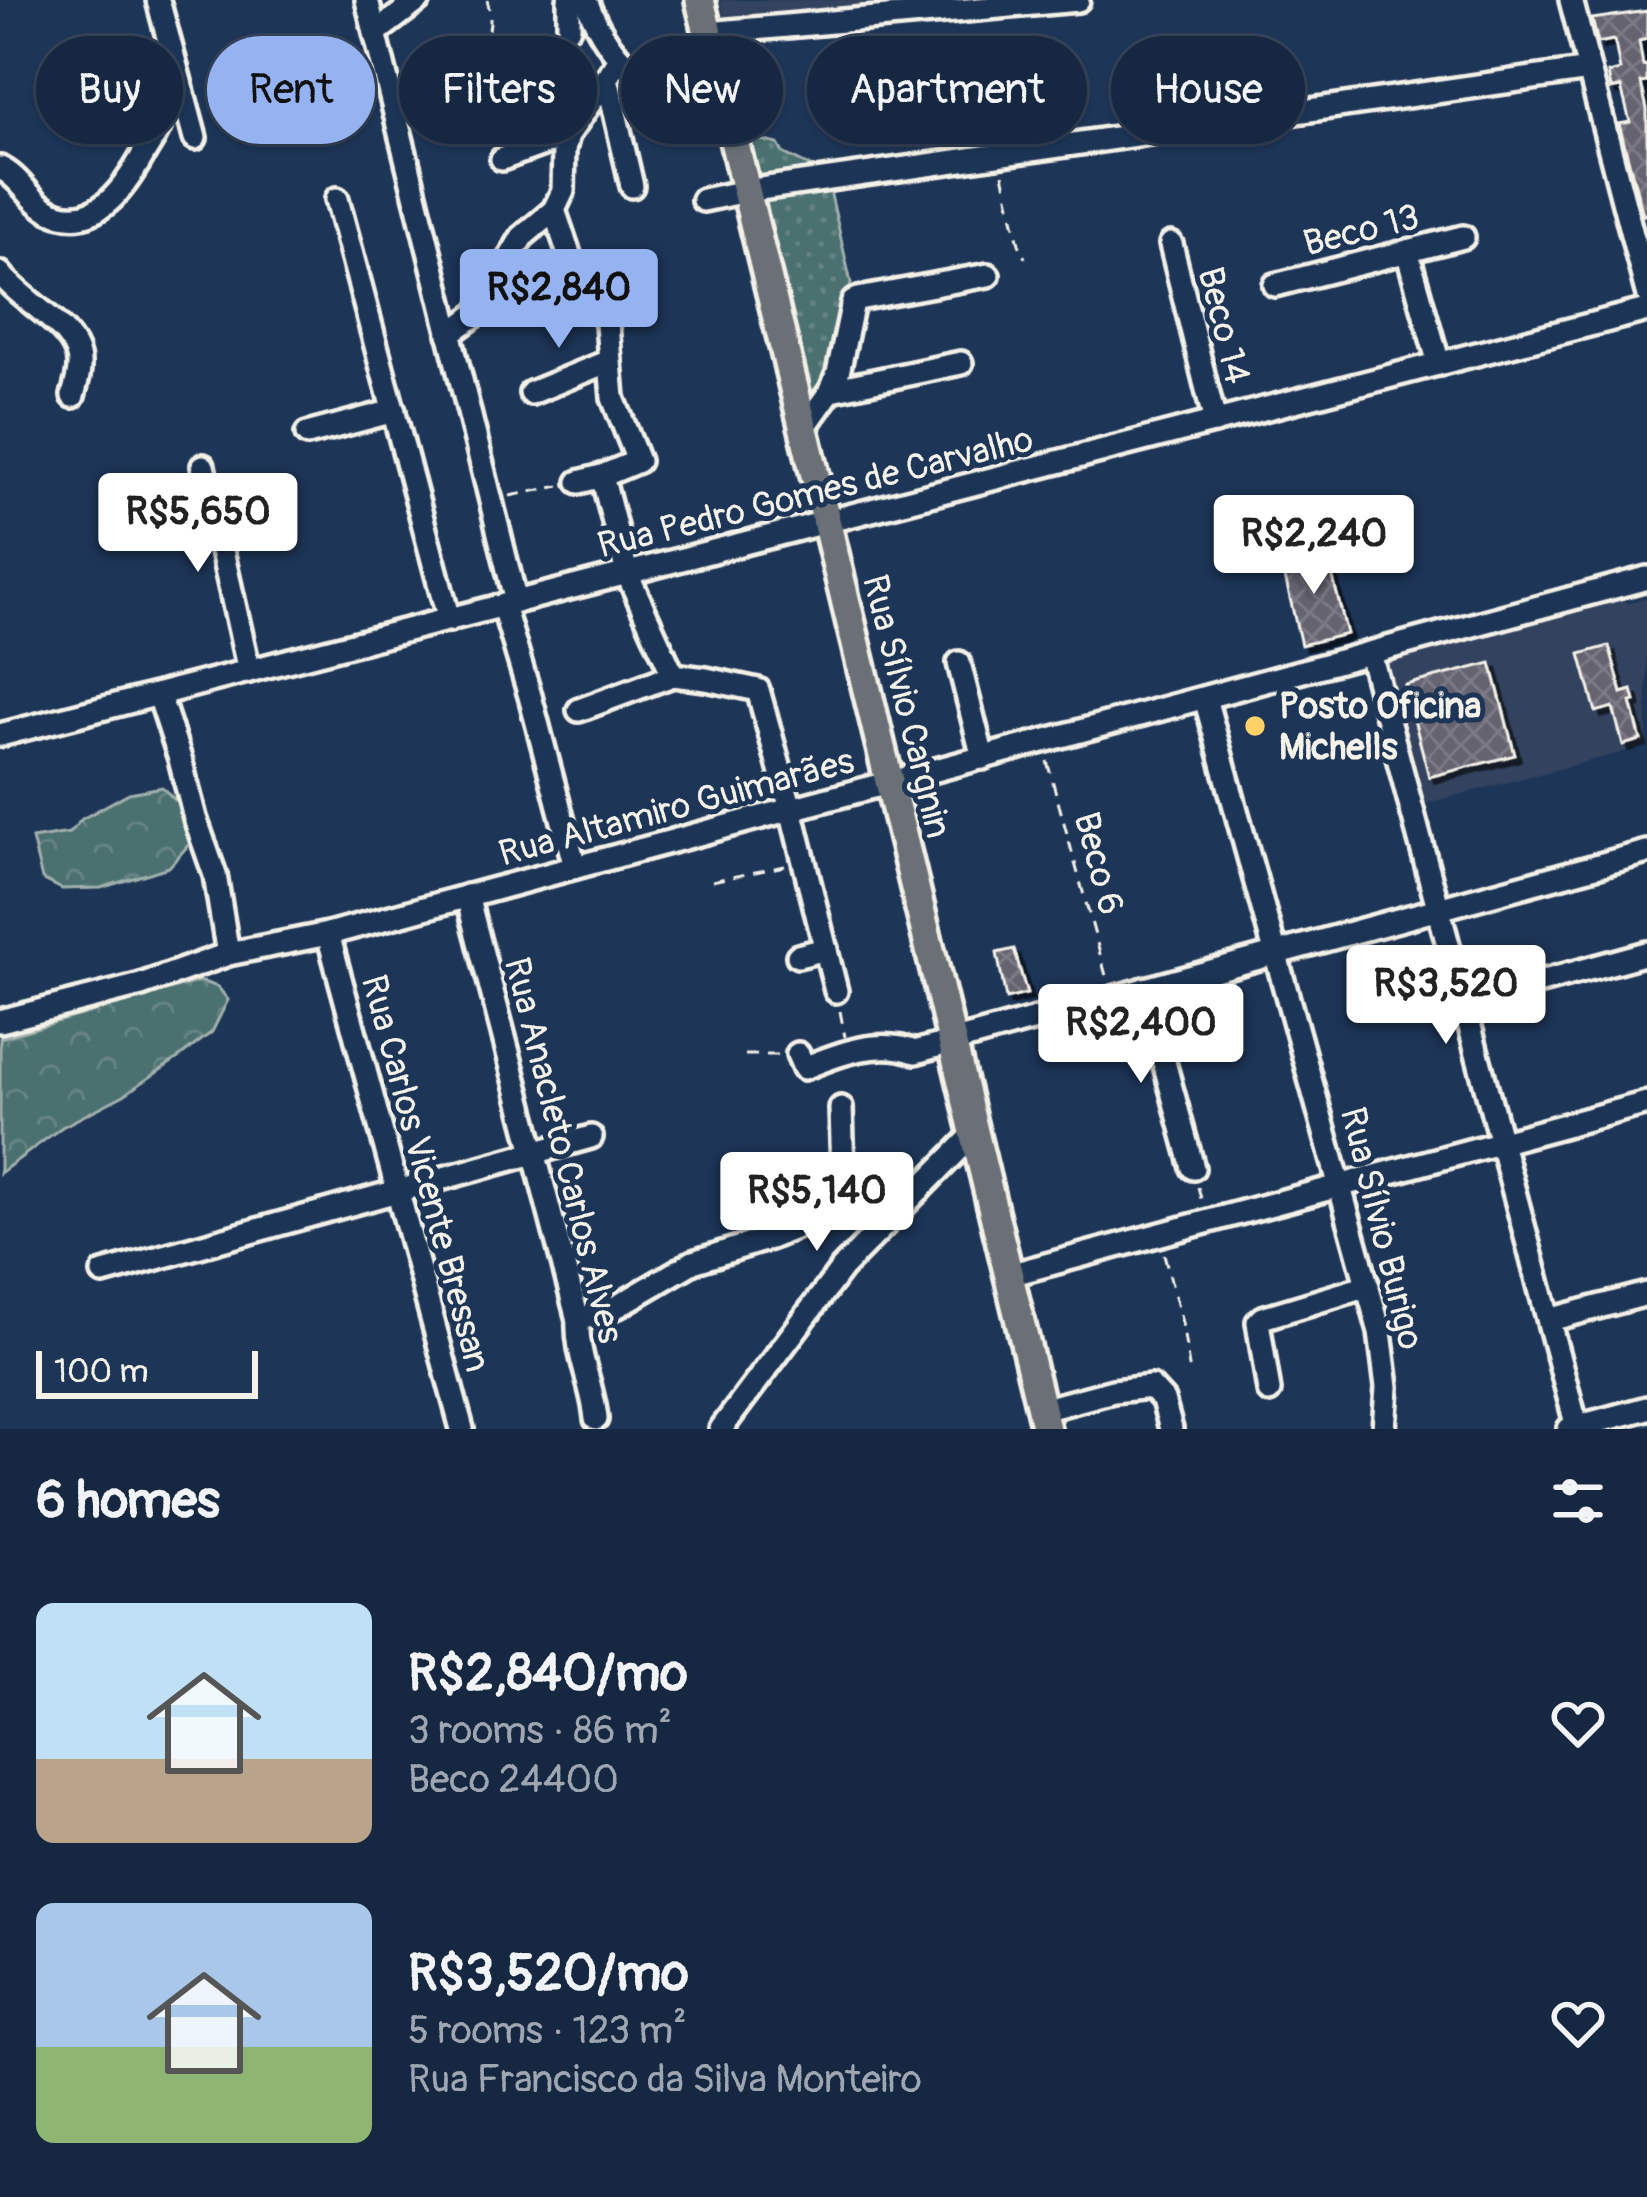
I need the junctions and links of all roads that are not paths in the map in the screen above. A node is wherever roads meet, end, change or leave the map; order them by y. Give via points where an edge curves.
1 (158, 0) edge
2 (367, 0) edge
3 (419, 0) edge
4 (569, 0) edge
5 (586, 0) edge
6 (700, 0) edge
7 (1078, 0) edge
8 (1578, 1) edge
9 (569, 27) dead end
10 (708, 33) junction
11 (168, 36) edge
12 (709, 36) edge
13 (378, 44) junction
14 (613, 69) junction
15 (1589, 70) junction
16 (621, 71) edge
17 (597, 92) edge
18 (183, 93) edge
19 (195, 138) dead end
20 (149, 144) edge
21 (543, 144) edge
22 (566, 144) edge
23 (735, 144) edge
24 (502, 159) dead end
25 (0, 168) edge
26 (632, 186) dead end
27 (746, 190) junction
28 (337, 200) dead end
29 (704, 200) dead end
30 (554, 210) junction
31 (1463, 237) dead end
32 (1172, 244) dead end
33 (1407, 251) junction
34 (0, 272) edge
35 (988, 275) dead end
36 (1275, 285) dead end
37 (1647, 292) edge
38 (1647, 310) edge
39 (449, 334) junction
40 (609, 361) junction
41 (961, 363) dead end
42 (1439, 364) junction
43 (831, 390) junction
44 (531, 393) dead end
45 (73, 396) dead end
46 (394, 412) junction
47 (1215, 422) junction
48 (804, 428) junction
49 (307, 434) dead end
50 (202, 466) dead end
51 (602, 476) junction
52 (579, 482) road end
53 (827, 522) junction
54 (627, 574) junction
55 (1647, 578) edge
56 (509, 604) junction
57 (449, 620) junction
58 (1370, 653) junction
59 (959, 663) dead end
60 (249, 671) junction
61 (674, 675) junction
62 (159, 694) junction
63 (1204, 698) junction
64 (579, 710) dead end
65 (0, 736) edge
66 (982, 758) junction
67 (890, 783) junction
68 (791, 809) junction
69 (1647, 852) edge
70 (575, 867) junction
71 (467, 896) junction
72 (1438, 909) junction
73 (328, 934) junction
74 (826, 949) junction
75 (1647, 952) edge
76 (1275, 953) junction
77 (228, 954) junction
78 (798, 956) dead end
79 (1144, 989) junction
80 (836, 992) road end
81 (1464, 1003) junction
82 (0, 1021) edge
83 (952, 1042) junction
84 (801, 1061) road end
85 (1647, 1103) edge
86 (841, 1108) dead end
87 (975, 1133) junction
88 (591, 1137) dead end
89 (1501, 1143) junction
90 (534, 1153) junction
91 (1192, 1168) road end
92 (1340, 1186) junction
93 (920, 1189) junction
94 (398, 1191) junction
95 (844, 1206) junction
96 (104, 1273) dead end
97 (1009, 1275) junction
98 (1368, 1286) junction
99 (1647, 1294) edge
100 (578, 1320) junction
101 (1549, 1320) junction
102 (1269, 1391) dead end
103 (1647, 1408) edge
104 (596, 1419) dead end
105 (1044, 1420) edge
106 (455, 1427) edge
107 (1573, 1428) edge
108 (721, 1429) edge
109 (1171, 1429) edge
110 (1384, 1429) edge

1 - 11 street
2 - 13 street
3 - 13 street
4 - 9 street
5 - 14 street
6 - 10 main road, Rua Sílvio Cargnin
7 - 10 street
8 - 15 street
10 - 12 main road, Rua Sílvio Cargnin
13 - 39 street
14 - 16 street
14 - 17 street
14 - 26 street
15 - 27 street
15 - 37 street
18 - 19 street
20 - 25 street via 101,208 66,216 41,206
21 - 24 street
22 - 30 street
23 - 27 main road, Rua Sílvio Cargnin
27 - 29 street
27 - 48 main road, Rua Sílvio Cargnin
28 - 46 street
30 - 39 street via 522,237 478,313
30 - 40 street via 571,260 608,324
31 - 33 street, Beco 13
32 - 47 street, Beco 14
33 - 36 street, Beco 13
33 - 42 street
34 - 45 street via 77,348
35 - 43 street via 853,302
38 - 42 street, Rua Pedro Gomes de Carvalho
39 - 56 street
40 - 44 street
40 - 51 street via 617,412 638,460
41 - 43 street
42 - 47 street, Rua Pedro Gomes de Carvalho
43 - 48 street
46 - 49 street
46 - 57 street
47 - 53 street, Rua Pedro Gomes de Carvalho
48 - 53 main road, Rua Sílvio Cargnin
50 - 60 street
51 - 52 street
51 - 54 street
53 - 54 street, Rua Pedro Gomes de Carvalho
53 - 67 main road, Rua Sílvio Cargnin
54 - 56 street, Rua Pedro Gomes de Carvalho
54 - 61 street
55 - 58 street, Rua Altamiro Guimarães
56 - 57 street, Rua Pedro Gomes de Carvalho
56 - 70 street
57 - 60 street, Rua Pedro Gomes de Carvalho
58 - 63 street, Rua Altamiro Guimarães
58 - 72 street
59 - 66 street
60 - 62 street, Rua Pedro Gomes de Carvalho
61 - 64 street
61 - 68 street via 758,690
62 - 65 street, Rua Pedro Gomes de Carvalho
62 - 77 street via 215,875
63 - 66 street, Rua Altamiro Guimarães
63 - 76 street, Rua Sílvio Burigo
66 - 67 street, Rua Altamiro Guimarães
67 - 68 street, Rua Altamiro Guimarães
67 - 83 main road, Rua Sílvio Cargnin
68 - 70 street, Rua Altamiro Guimarães
68 - 74 street
69 - 72 street
70 - 71 street, Rua Altamiro Guimarães
71 - 73 street, Rua Altamiro Guimarães
71 - 90 street, Rua Anacleto Carlos Alves
72 - 76 street
72 - 81 street
73 - 77 street, Rua Altamiro Guimarães
73 - 94 street, Rua Carlos Vicente Bressan
74 - 78 street
74 - 80 street
75 - 81 street
76 - 79 street
76 - 92 street, Rua Sílvio Burigo
77 - 82 street, Rua Altamiro Guimarães
79 - 83 street
79 - 91 street
81 - 89 street
83 - 84 street
83 - 87 main road, Rua Sílvio Cargnin
85 - 89 street
86 - 95 street
87 - 93 street
87 - 97 main road, Rua Sílvio Cargnin
88 - 90 street
89 - 92 street
89 - 101 street
90 - 94 street
90 - 100 street, Rua Anacleto Carlos Alves
92 - 97 street
92 - 98 street, Rua Sílvio Burigo
93 - 95 street
93 - 108 street via 842,1268
94 - 96 street
94 - 106 street, Rua Carlos Vicente Bressan
95 - 100 street via 693,1262
97 - 105 main road, Rua Sílvio Cargnin
98 - 102 street via 1258,1322
98 - 110 street, Rua Sílvio Burigo via 1385,1362
99 - 101 street
100 - 104 street, Rua Anacleto Carlos Alves
101 - 107 street
103 - 107 street
105 - 109 street via 1113,1391 1151,1387

